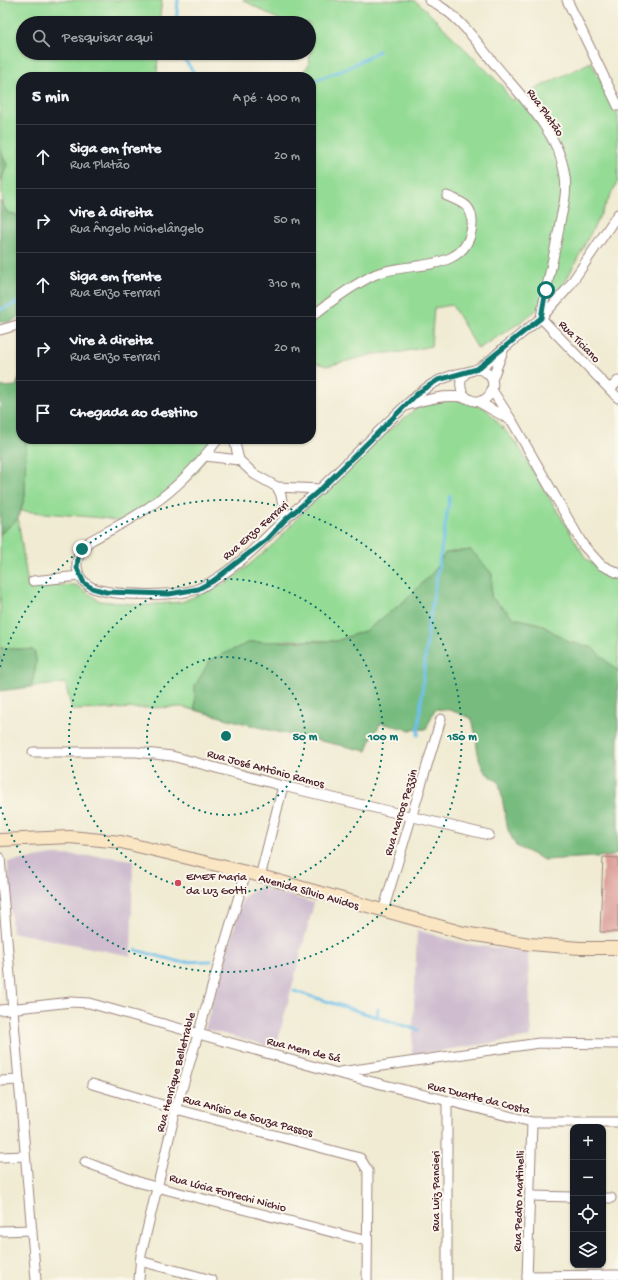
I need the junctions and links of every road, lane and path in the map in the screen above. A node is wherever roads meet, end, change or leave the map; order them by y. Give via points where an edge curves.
1 (429, 0) edge
2 (567, 0) edge
3 (618, 106) edge
4 (447, 196) dead end
5 (618, 214) edge
6 (316, 314) edge
7 (541, 318) junction
8 (16, 325) edge
9 (0, 330) edge
10 (504, 348) junction
11 (477, 369) junction
12 (467, 372) junction
13 (492, 380) junction
14 (618, 381) edge
15 (610, 389) junction
16 (492, 390) junction
17 (467, 398) junction
18 (618, 398) edge
19 (477, 401) junction
20 (405, 406) junction
21 (512, 421) junction
22 (214, 444) edge
23 (235, 444) edge
24 (205, 456) junction
25 (239, 460) junction
26 (277, 487) junction
27 (321, 489) junction
28 (285, 520) junction
29 (618, 573) edge
30 (80, 576) junction
31 (33, 580) dead end
32 (441, 719) dead end
33 (33, 752) dead end
34 (283, 786) junction
35 (411, 815) junction
36 (489, 835) dead end
37 (0, 840) edge
38 (0, 858) edge
39 (246, 872) junction
40 (260, 877) junction
41 (383, 911) junction
42 (3, 929) edge
43 (618, 948) edge
44 (13, 1008) junction
45 (0, 1010) edge
46 (197, 1032) junction
47 (618, 1044) edge
48 (337, 1072) junction
49 (19, 1080) junction
50 (0, 1081) edge
51 (92, 1084) dead end
52 (447, 1101) junction
53 (176, 1109) junction
54 (532, 1122) junction
55 (618, 1122) edge
56 (26, 1156) junction
57 (0, 1157) edge
58 (85, 1162) dead end
59 (158, 1186) junction
60 (530, 1196) junction
61 (570, 1197) edge
62 (32, 1230) junction
63 (0, 1231) edge
64 (367, 1241) junction
65 (140, 1261) junction
66 (618, 1275) edge
67 (527, 1278) edge
68 (584, 1278) edge
69 (36, 1280) edge
70 (139, 1280) edge
71 (212, 1280) edge
72 (367, 1280) edge
73 (447, 1280) edge

1 - 7 street, Rua Platão via 448,12 470,33 534,112 547,130 560,156 564,171 565,195
2 - 3 street
4 - 6 street via 467,205 470,211 470,234 457,253 436,264 375,274 340,294
5 - 7 street via 568,288
7 - 10 street
7 - 15 street, Rua Ticiano
8 - 9 street
10 - 11 street
10 - 13 street
11 - 12 street
11 - 13 street via 486,372
12 - 17 street via 460,385
12 - 20 street, Rua Enzo Ferrari via 438,380 419,392
13 - 16 street
14 - 15 street
15 - 18 street, Rua Ticiano
16 - 19 street via 486,398
16 - 21 street
17 - 19 street
17 - 20 street, Rua Enzo Ferrari via 428,398
19 - 21 street
20 - 27 street, Rua Enzo Ferrari
21 - 29 street via 583,545 601,565
22 - 24 street
23 - 25 street
24 - 25 street
24 - 30 street via 153,504 86,545 78,558
25 - 26 street via 254,474
26 - 27 street
26 - 28 street via 281,495
27 - 28 street, Rua Enzo Ferrari
28 - 30 street, Rua Enzo Ferrari via 266,540 213,581 187,592 106,592 92,588 84,583
30 - 31 street
32 - 35 street, Rua Marcos Pezzin
33 - 34 street, Rua José Antônio Ramos via 153,753 194,761
34 - 35 street, Rua José Antônio Ramos
34 - 40 street
35 - 36 street, Rua José Antônio Ramos
35 - 41 street, Rua Marcos Pezzin
37 - 39 main road, Avenida Sílvio Avidos via 70,837 121,842
38 - 42 street
39 - 40 main road, Avenida Sílvio Avidos
39 - 46 street, Rua Henrique Belletrable
40 - 41 main road, Avenida Sílvio Avidos
41 - 43 main road, Avenida Sílvio Avidos via 464,933 552,946
42 - 44 street
44 - 45 street, Rua Mem de Sá
44 - 46 street, Rua Mem de Sá via 71,1002 89,1003
44 - 49 street
46 - 48 street, Rua Mem de Sá
46 - 53 street, Rua Henrique Belletrable
47 - 48 street, Rua Mem de Sá via 539,1043
48 - 52 street, Rua Duarte da Costa
49 - 50 street
49 - 56 street
51 - 53 street, Rua Anísio de Souza Passos
52 - 54 street, Rua Duarte da Costa
52 - 73 street, Rua Luiz Pancieri
53 - 59 street, Rua Henrique Belletrable
53 - 64 street, Rua Anísio de Souza Passos via 354,1156 364,1162 368,1171
54 - 55 street, Rua Duarte da Costa
54 - 60 street, Rua Pedro Martinelli
56 - 57 street
56 - 62 street
58 - 59 street, Rua Lúcia Forrechi Nichio
59 - 64 street, Rua Lúcia Forrechi Nichio
59 - 65 street, Rua Henrique Belletrable
60 - 61 street
60 - 67 street, Rua Pedro Martinelli
62 - 63 street
62 - 69 street
64 - 72 street
65 - 70 street, Rua Henrique Belletrable
65 - 71 street
66 - 68 street
67 - 68 street

